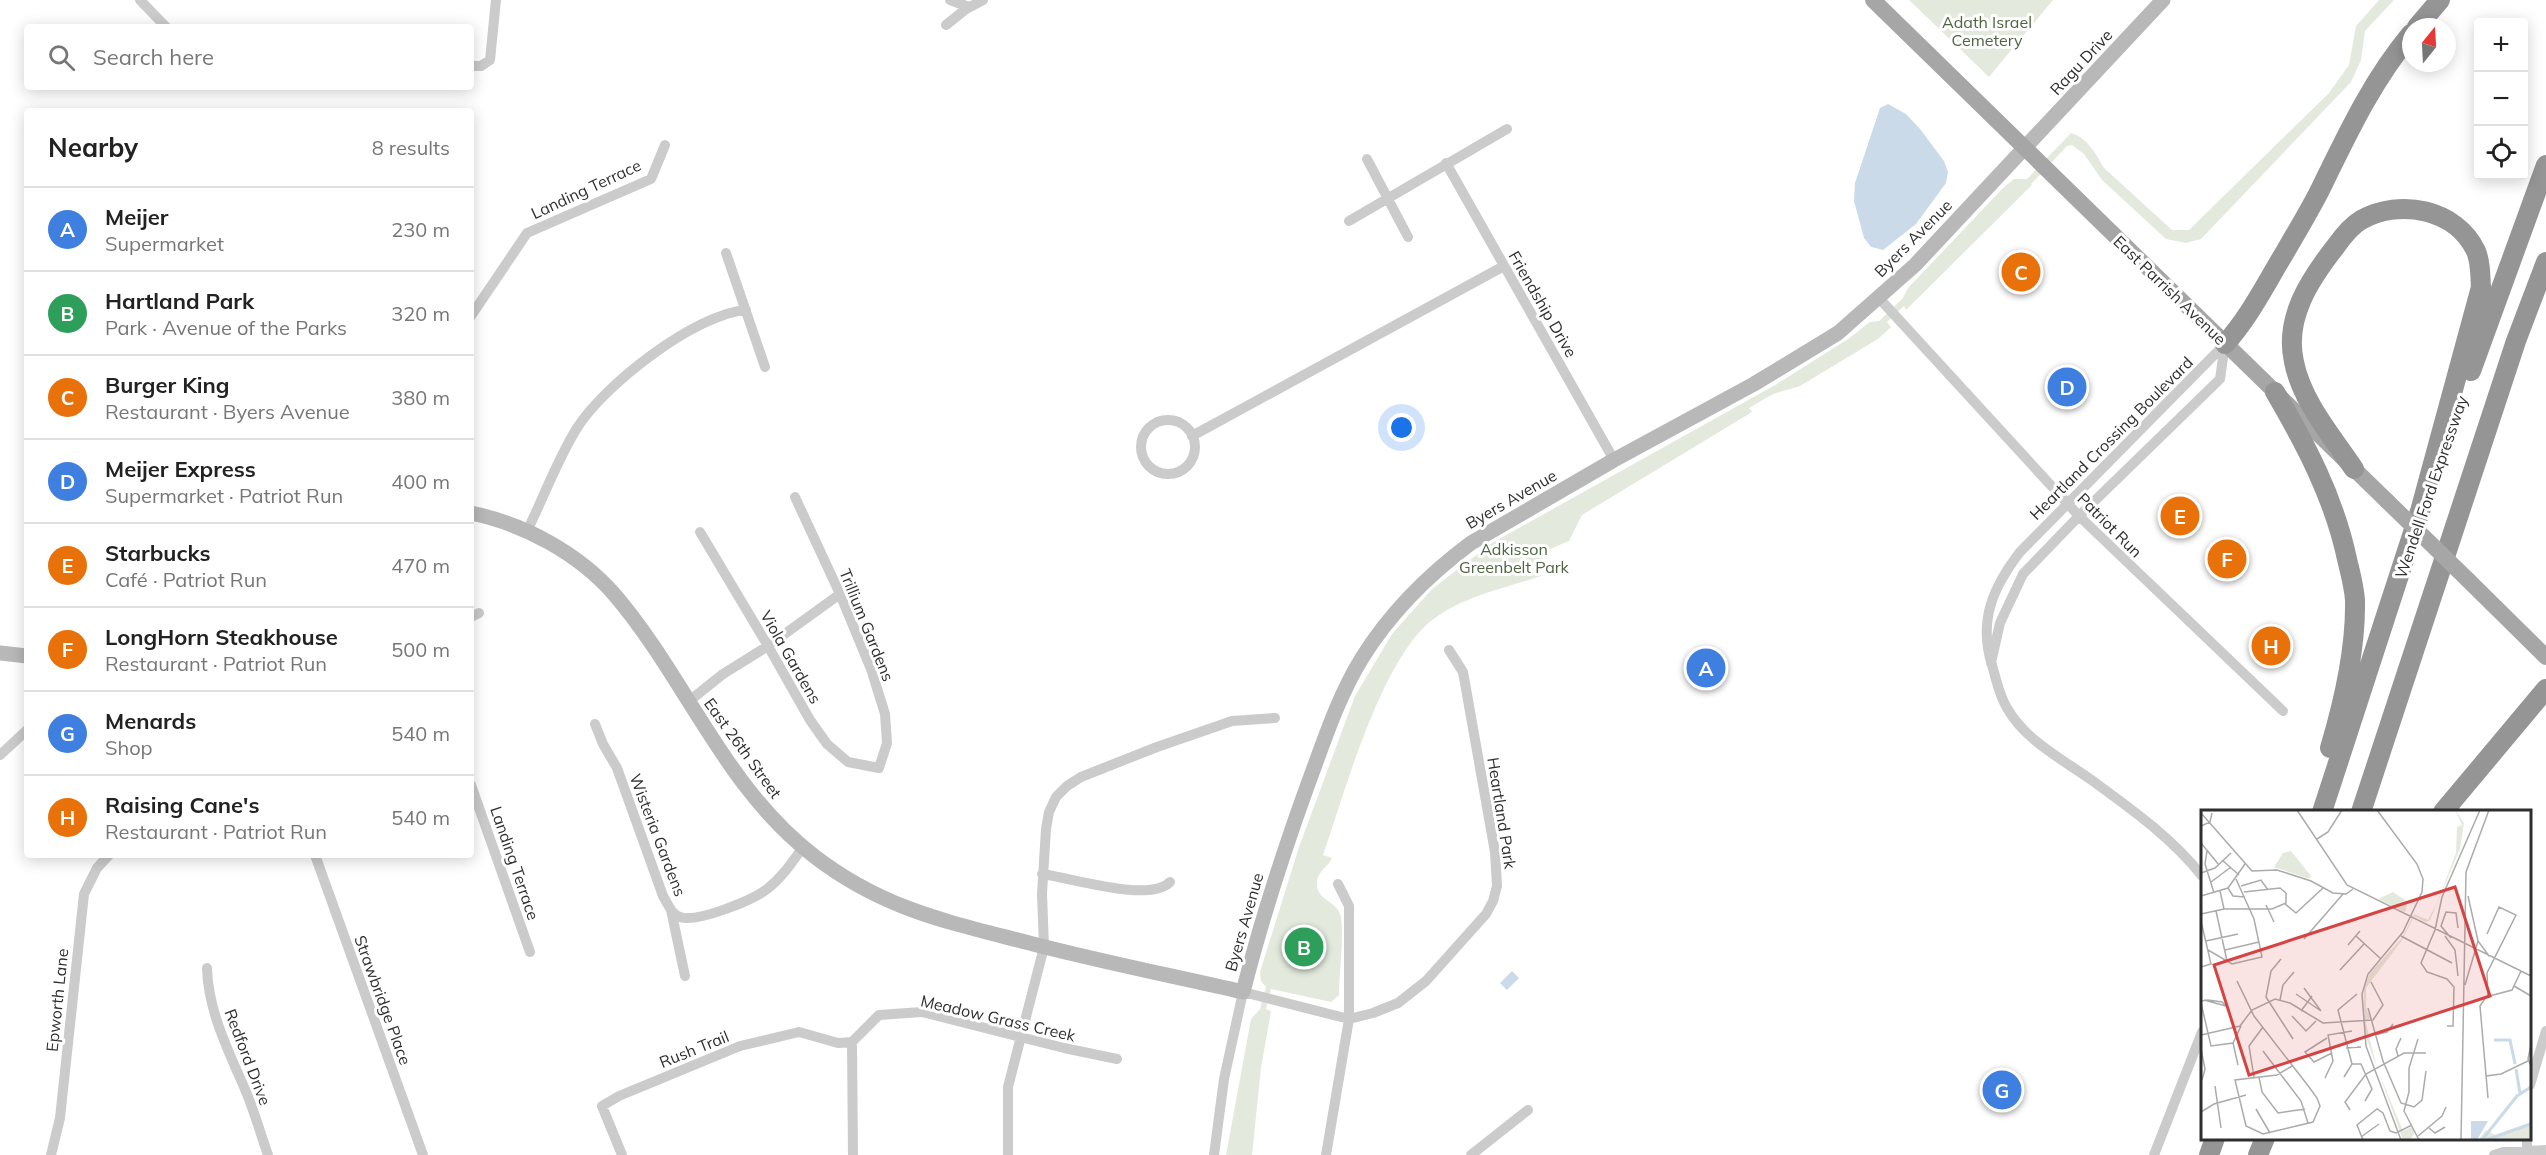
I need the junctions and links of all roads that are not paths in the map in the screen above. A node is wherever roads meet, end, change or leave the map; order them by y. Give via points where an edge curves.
1 (496, 0) edge
2 (950, 0) edge
3 (983, 0) edge
4 (1873, 0) edge
5 (2163, 0) edge
6 (2440, 0) edge
7 (142, 1) edge
8 (969, 8) junction
9 (2425, 18) edge
10 (163, 24) edge
11 (946, 25) dead end
12 (2402, 44) edge
13 (474, 66) edge
14 (1507, 129) dead end
15 (665, 145) dead end
16 (2025, 148) junction
17 (1367, 159) dead end
18 (1446, 163) junction
19 (2546, 165) edge
20 (1387, 198) junction
21 (1349, 221) dead end
22 (1408, 237) dead end
23 (726, 253) dead end
24 (2546, 262) edge
25 (1504, 266) junction
26 (1878, 297) junction
27 (746, 310) junction
28 (474, 312) edge
29 (2225, 344) junction
30 (765, 367) dead end
31 (2275, 392) junction
32 (1192, 436) junction
33 (1614, 460) junction
34 (2354, 469) junction
35 (795, 497) dead end
36 (2066, 502) junction
37 (474, 514) edge
38 (2419, 515) junction
39 (2079, 516) junction
40 (527, 531) junction
41 (699, 532) dead end
42 (840, 594) junction
43 (768, 646) junction
44 (1449, 650) dead end
45 (0, 653) edge
46 (24, 656) edge
47 (2546, 657) edge
48 (1991, 663) junction
49 (2546, 689) edge
50 (688, 702) junction
51 (2283, 711) dead end
52 (1275, 718) dead end
53 (595, 724) dead end
54 (24, 733) edge
55 (0, 755) edge
56 (879, 768) joint
57 (474, 793) edge
58 (2313, 810) edge
59 (2323, 810) edge
60 (2362, 810) edge
61 (2446, 810) edge
62 (803, 847) junction
63 (106, 858) edge
64 (316, 858) edge
65 (1042, 874) junction
66 (2201, 875) edge
67 (1170, 882) dead end
68 (1338, 884) dead end
69 (670, 909) junction
70 (1044, 947) junction
71 (530, 952) dead end
72 (207, 968) dead end
73 (685, 976) dead end
74 (1243, 992) junction
75 (1349, 1019) junction
76 (2546, 1031) edge
77 (2201, 1035) edge
78 (1022, 1038) junction
79 (852, 1042) junction
80 (1117, 1059) dead end
81 (2531, 1079) edge
82 (1528, 1110) dead end
83 (2214, 1140) edge
84 (2252, 1140) edge
85 (2264, 1140) edge
86 (2527, 1140) edge
87 (2546, 1150) edge
88 (2528, 1151) junction
89 (51, 1155) edge
90 (268, 1155) edge
91 (423, 1155) edge
92 (622, 1155) edge
93 (853, 1155) edge
94 (1008, 1155) edge
95 (1214, 1155) edge
96 (1326, 1155) edge
97 (1471, 1155) edge
98 (2154, 1155) edge
99 (2209, 1155) edge
100 (2247, 1155) edge
101 (2258, 1155) edge
102 (2494, 1155) edge

1 - 13 street via 490,60
2 - 8 street
3 - 8 street
4 - 16 main road, East Parrish Avenue
5 - 16 street, Ragu Drive
6 - 9 highway
7 - 10 street
8 - 11 street
12 - 29 highway via 2356,117 2280,261 2241,326
14 - 18 street
15 - 28 street, Landing Terrace via 651,178 527,233
16 - 26 street, Byers Avenue via 1915,266
16 - 29 main road, East Parrish Avenue
17 - 20 street
18 - 20 street
18 - 25 street, Friendship Drive
19 - 38 highway, Wendell Ford Expressway
20 - 21 street
20 - 22 street
23 - 27 street
24 - 60 highway, Wendell Ford Expressway via 2516,341
25 - 32 street
25 - 33 street, Friendship Drive
26 - 33 street, Byers Avenue via 1838,333
26 - 36 street, Patriot Run
27 - 30 street
27 - 40 street via 732,311 670,342 601,400 578,426 562,453
29 - 31 main road, East Parrish Avenue
29 - 36 street, Heartland Crossing Boulevard
29 - 39 street, Heartland Crossing Boulevard via 2220,379
31 - 34 main road, East Parrish Avenue
31 - 58 highway via 2329,495 2340,525 2355,598 2345,686
32 - 32 street via 1191,461 1177,472 1160,473 1142,455 1142,437 1154,424 1180,423
33 - 74 street, Byers Avenue via 1449,559 1410,595 1376,637 1348,684 1326,735 1278,869
34 - 38 highway via 2308,401 2300,382 2293,361 2293,323 2310,281 2360,220 2380,211 2402,208 2439,215 2456,227 2475,251 2481,287
34 - 47 main road, East Parrish Avenue, bridge
35 - 42 street, Trillium Gardens
36 - 39 street, Patriot Run
36 - 48 street, Heartland Crossing Boulevard via 2008,567 1994,595 1985,636
37 - 40 street, East 26th Street
38 - 59 highway, Wendell Ford Expressway
39 - 48 street, Heartland Crossing Boulevard via 2023,574 2000,623
39 - 51 street, Patriot Run
40 - 50 street, East 26th Street via 572,557 613,593 646,635
41 - 43 street, Viola Gardens
42 - 43 street
42 - 56 street, Trillium Gardens via 885,714 887,743
43 - 50 street
43 - 56 street, Viola Gardens via 827,744 848,762
44 - 75 street, Heartland Park via 1463,672 1493,838 1497,886 1493,901 1470,934 1407,997 1382,1010
45 - 46 street
48 - 66 street, Heartland Crossing Boulevard via 2007,708 2019,725 2154,829
49 - 61 highway
50 - 62 street, East 26th Street via 743,784
52 - 65 street via 1232,722 1096,770 1067,786 1049,812
53 - 69 street, Wisteria Gardens
54 - 55 street
57 - 71 street, Landing Terrace
62 - 69 street, Wisteria Gardens via 786,871 751,900 687,918
62 - 70 street, East 26th Street via 863,889 912,912
63 - 89 street, Epworth Lane via 84,894 60,1118
64 - 91 street, Strawbridge Place
65 - 67 street via 1142,892 1164,888
65 - 70 street
68 - 75 street via 1348,906
69 - 73 street
70 - 74 street, East 26th Street
70 - 78 street
72 - 90 street, Redford Drive via 210,997
74 - 75 street, Heartland Park
74 - 95 street, Byers Avenue via 1224,1079
75 - 96 street
76 - 81 street
77 - 98 street
78 - 79 street, Meadow Grass Creek via 922,1012 879,1015
78 - 80 street, Meadow Grass Creek
78 - 94 street via 1008,1087
79 - 92 street, Rush Trail via 838,1043 799,1032 740,1046 619,1096 602,1106
79 - 93 street
82 - 97 street
83 - 99 highway
84 - 100 highway
85 - 101 highway
86 - 88 street
87 - 88 street
88 - 102 street

